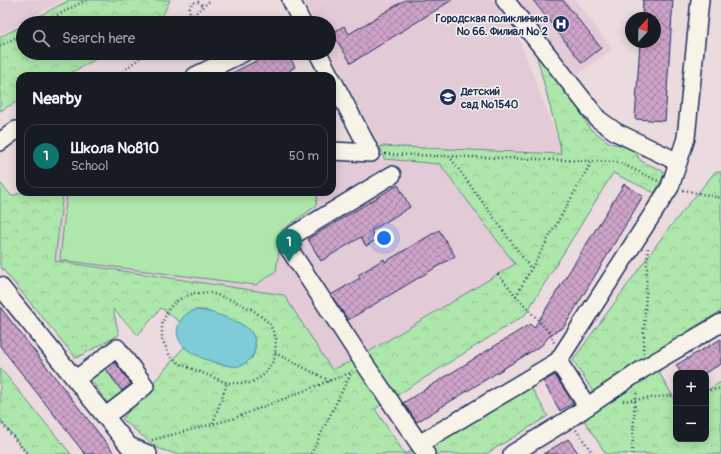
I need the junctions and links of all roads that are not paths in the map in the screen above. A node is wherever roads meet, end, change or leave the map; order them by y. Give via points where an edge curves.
1 (291, 0) edge
2 (505, 0) edge
3 (700, 0) edge
4 (299, 16) edge
5 (228, 60) edge
6 (203, 72) edge
7 (336, 91) edge
8 (16, 130) edge
9 (0, 142) edge
10 (336, 151) edge
11 (678, 162) junction
12 (392, 175) dead end
13 (0, 286) edge
14 (721, 323) edge
15 (558, 361) junction
16 (76, 379) junction
17 (587, 406) junction
18 (106, 416) junction
19 (423, 449) edge
20 (148, 454) edge
21 (512, 454) edge

1 - 4 lane
2 - 11 lane via 598,119 616,132
3 - 11 lane via 686,138
5 - 6 lane
7 - 10 lane via 371,153
8 - 9 lane
11 - 15 lane via 670,187
12 - 19 lane via 292,236 288,246
13 - 16 lane
14 - 17 lane
15 - 17 lane
15 - 19 lane
16 - 18 lane
16 - 18 lane via 117,348 145,386
17 - 21 lane via 569,420
18 - 20 lane via 129,446

